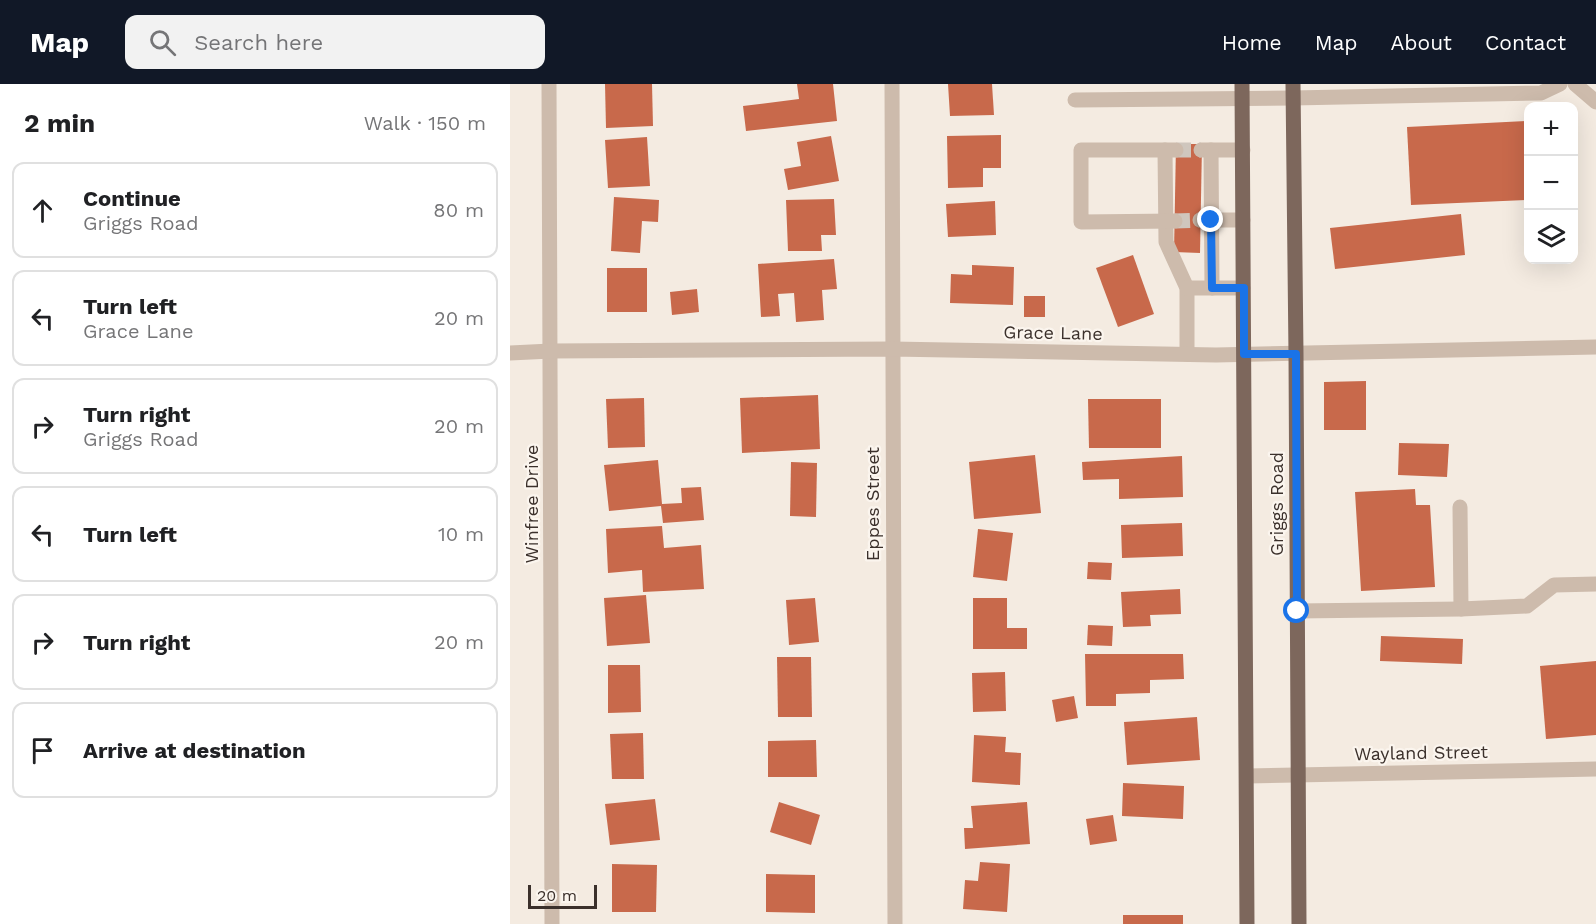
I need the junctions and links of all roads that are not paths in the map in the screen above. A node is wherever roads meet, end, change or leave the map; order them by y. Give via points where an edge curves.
1 (549, 84) edge
2 (892, 84) edge
3 (1560, 84) edge
4 (1575, 84) edge
5 (1243, 91) edge
6 (1293, 91) edge
7 (1075, 99) dead end
8 (1596, 102) edge
9 (1243, 150) junction
10 (1206, 220) junction
11 (1243, 220) junction
12 (1170, 221) junction
13 (1187, 288) junction
14 (1212, 288) junction
15 (1244, 288) junction
16 (1596, 347) edge
17 (892, 349) junction
18 (551, 351) junction
19 (510, 353) edge
20 (1187, 354) junction
21 (1244, 354) junction
22 (1296, 354) junction
23 (1460, 507) dead end
24 (1596, 584) edge
25 (1461, 609) junction
26 (1297, 611) junction
27 (1596, 769) edge
28 (1299, 775) junction
29 (1247, 776) junction
30 (552, 924) edge
31 (896, 924) edge
32 (1247, 924) edge
33 (1299, 924) edge

1 - 18 street, Winfree Drive
2 - 17 street, Eppes Street
3 - 6 street via 1541,93
4 - 8 street
5 - 6 street
5 - 7 street
5 - 9 main road, Griggs Road
6 - 22 main road, Griggs Road
9 - 10 street via 1206,150
9 - 11 main road, Griggs Road
10 - 11 street
10 - 14 street
11 - 15 main road, Griggs Road
12 - 12 street via 1081,222 1081,150 1171,150
12 - 13 street via 1166,242
13 - 14 street
13 - 20 street
14 - 15 street
15 - 21 main road, Griggs Road
16 - 22 street, Grace Lane
17 - 18 street, Grace Lane
17 - 20 street, Grace Lane
17 - 31 street, Eppes Street
18 - 19 street, Grace Lane
18 - 30 street, Winfree Drive
20 - 21 street, Grace Lane
21 - 22 street, Grace Lane
21 - 29 main road, Griggs Road
22 - 26 main road, Griggs Road
23 - 25 street
24 - 25 street via 1554,585 1527,606
25 - 26 street
26 - 28 main road, Griggs Road
27 - 28 street, Wayland Street
28 - 29 street, Wayland Street
28 - 33 main road, Griggs Road
29 - 32 main road, Griggs Road

